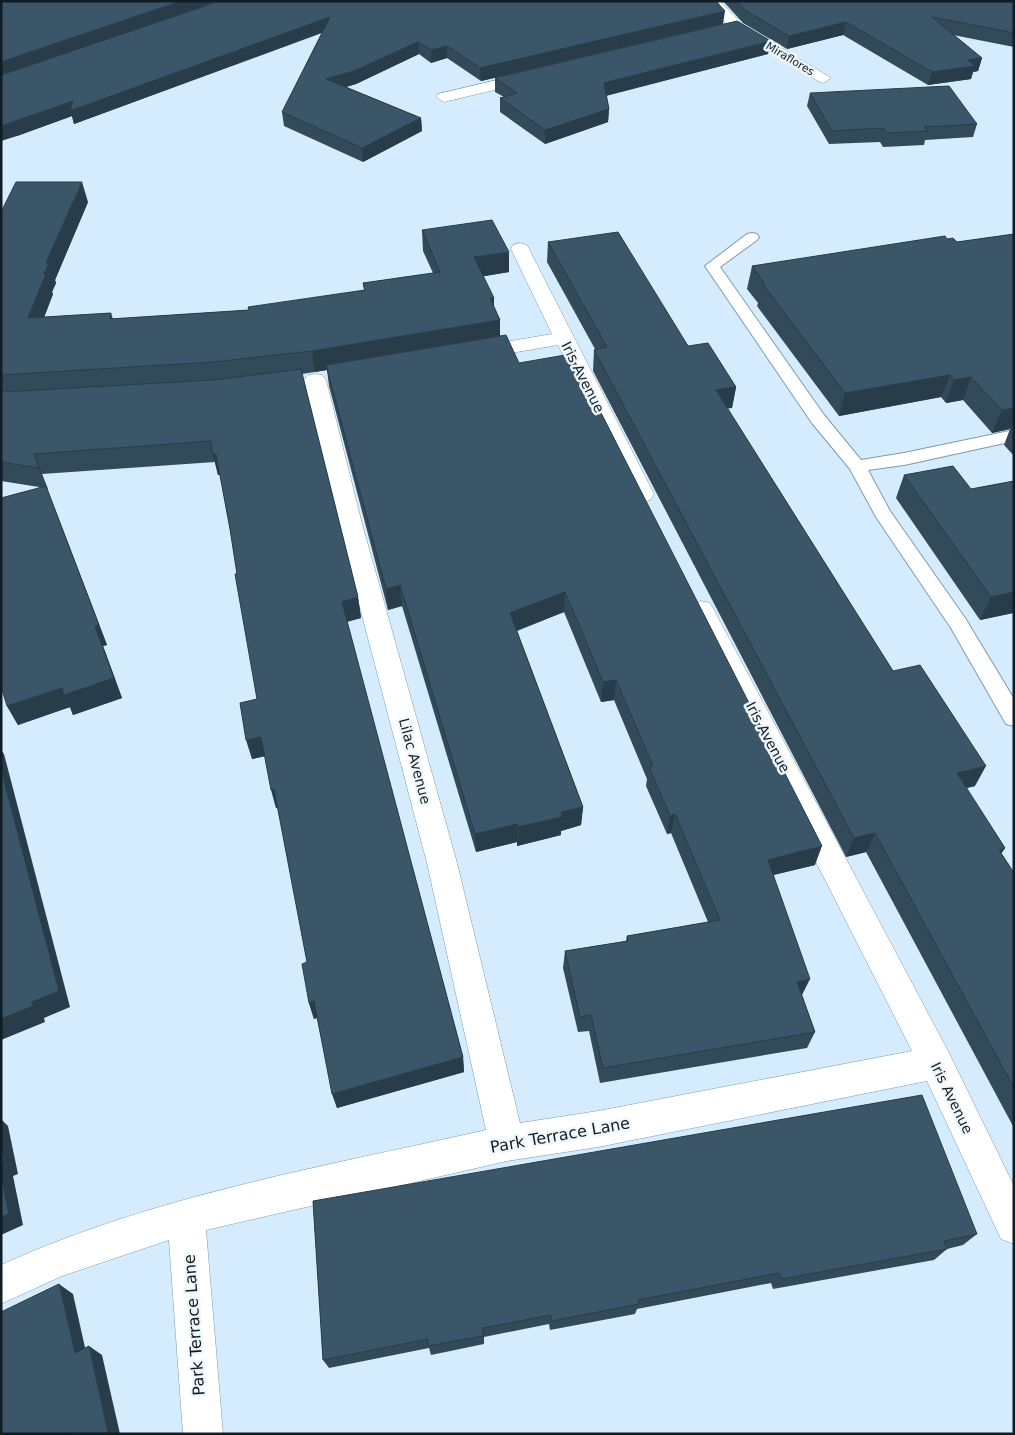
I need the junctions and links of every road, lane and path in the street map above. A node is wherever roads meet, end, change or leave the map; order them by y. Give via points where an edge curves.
1 (712, 1) edge
2 (737, 27) junction
3 (718, 32) edge
4 (548, 73) edge
5 (823, 78) dead end
6 (444, 98) dead end
7 (752, 236) dead end
8 (520, 248) dead end
9 (563, 338) junction
10 (458, 356) edge
11 (315, 379) edge
12 (1014, 435) edge
13 (857, 466) junction
14 (656, 521) edge
15 (690, 588) edge
16 (1014, 718) edge
17 (936, 1064) junction
18 (507, 1144) junction
19 (186, 1216) junction
20 (1014, 1226) edge
21 (1, 1285) edge
22 (202, 1434) edge

1 - 2 street, Miraflores
2 - 3 street
2 - 5 street, Miraflores
4 - 6 street
7 - 13 lane via 712,266 818,419
8 - 9 street, Iris Avenue
9 - 10 street
9 - 14 street, Iris Avenue
11 - 18 street, Lilac Avenue via 349,520 442,863
12 - 13 lane
13 - 16 lane via 882,513 958,622
15 - 17 street, Iris Avenue
17 - 18 street, Park Terrace Lane
17 - 20 street, Iris Avenue
18 - 19 street, Park Terrace Lane
19 - 21 street, Park Terrace Lane via 58,1258
19 - 22 street, Park Terrace Lane

